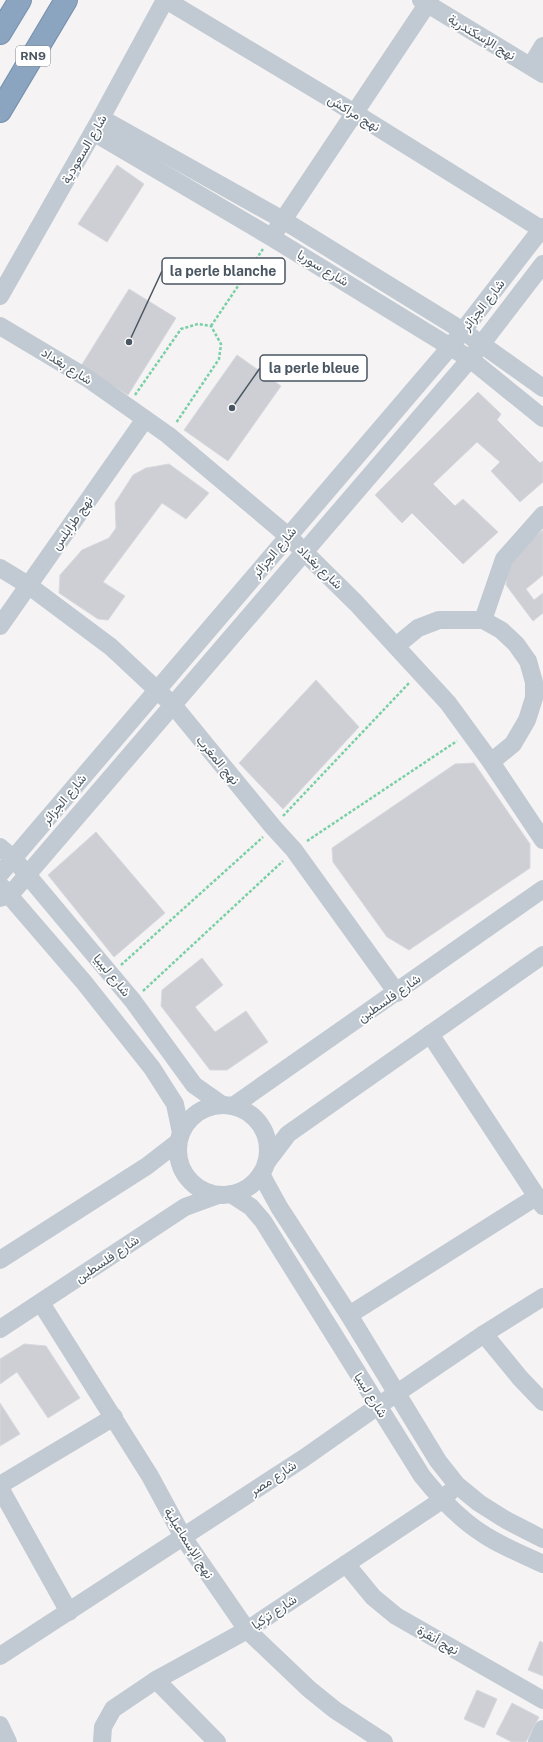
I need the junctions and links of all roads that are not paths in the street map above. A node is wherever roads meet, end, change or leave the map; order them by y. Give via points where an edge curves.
1 (20, 0) edge
2 (66, 0) edge
3 (165, 0) edge
4 (426, 1) edge
5 (0, 33) edge
6 (543, 46) edge
7 (537, 70) edge
8 (0, 111) edge
9 (353, 112) junction
10 (97, 125) junction
11 (283, 220) junction
12 (542, 228) edge
13 (271, 237) junction
14 (543, 264) edge
15 (0, 296) edge
16 (0, 326) edge
17 (463, 331) junction
18 (482, 344) junction
19 (450, 346) junction
20 (470, 359) junction
21 (543, 388) edge
22 (543, 418) edge
23 (145, 419) junction
24 (543, 515) edge
25 (288, 536) junction
26 (304, 552) junction
27 (0, 568) edge
28 (28, 585) junction
29 (483, 620) junction
30 (0, 626) edge
31 (396, 646) junction
32 (157, 690) junction
33 (173, 705) junction
34 (491, 762) junction
35 (543, 840) edge
36 (0, 847) edge
37 (14, 859) junction
38 (0, 874) edge
39 (27, 875) junction
40 (543, 889) edge
41 (3, 893) edge
42 (543, 955) edge
43 (397, 993) junction
44 (430, 1034) junction
45 (227, 1105) junction
46 (180, 1138) junction
47 (264, 1169) junction
48 (225, 1194) junction
49 (540, 1201) edge
50 (1, 1257) edge
51 (543, 1297) edge
52 (41, 1303) junction
53 (349, 1315) junction
54 (0, 1330) edge
55 (484, 1334) junction
56 (396, 1394) junction
57 (543, 1402) edge
58 (378, 1406) junction
59 (114, 1417) junction
60 (457, 1485) junction
61 (0, 1487) edge
62 (442, 1500) junction
63 (183, 1536) junction
64 (543, 1539) edge
65 (346, 1564) junction
66 (543, 1564) edge
67 (69, 1612) junction
68 (247, 1630) junction
69 (0, 1656) edge
70 (156, 1680) junction
71 (543, 1700) edge
72 (0, 1725) edge
73 (543, 1730) edge
74 (8, 1742) edge
75 (102, 1742) edge
76 (216, 1742) edge
77 (384, 1742) edge
78 (537, 1742) edge

1 - 5 highway
2 - 8 highway, RN9
3 - 9 street, نهج مراكش
3 - 10 street, شارع السعودية
4 - 7 street, نهج الإسكندرية
4 - 9 street
6 - 7 street
9 - 11 street
9 - 12 street, نهج مراكش
10 - 11 street, شارع سوريا
10 - 13 street, شارع سوريا
10 - 15 street, شارع السعودية
11 - 13 street
11 - 17 street, شارع سوريا
12 - 17 street, شارع الجزائر
13 - 19 street, شارع سوريا
14 - 18 street, شارع الجزائر
16 - 23 street, شارع بغداد via 87,378
17 - 18 street, شارع سوريا
17 - 19 street, شارع الجزائر
18 - 20 street, شارع الجزائر
18 - 21 street, شارع سوريا
19 - 20 street, شارع سوريا
19 - 25 street, شارع الجزائر
20 - 22 street, شارع سوريا
20 - 26 street, شارع الجزائر
23 - 25 street, شارع بغداد via 168,435
23 - 28 street, نهج طرابلس
24 - 29 street via 504,558
25 - 26 street, شارع بغداد
25 - 32 street, شارع الجزائر
26 - 31 street, شارع بغداد
26 - 33 street, شارع الجزائر
27 - 28 street, نهج المغرب
28 - 30 street, نهج طرابلس
28 - 32 street, نهج المغرب via 111,647
29 - 31 street via 439,620 418,628
29 - 34 street via 501,630 516,644 528,661 534,682 534,698 527,720 513,744
31 - 34 street, شارع بغداد via 448,703
32 - 33 street, نهج المغرب
32 - 37 street, شارع الجزائر
33 - 39 street, شارع الجزائر
33 - 43 street, نهج المغرب via 294,850
34 - 35 street, شارع بغداد
36 - 37 street, شارع ليبيا
37 - 38 street, شارع الجزائر
37 - 39 street, شارع ليبيا
39 - 41 street, شارع الجزائر
39 - 45 street, شارع ليبيا via 133,1001 194,1085
40 - 43 street, شارع فلسطين
41 - 46 street, شارع ليبيا via 83,981 152,1068 175,1104
42 - 44 street
43 - 45 street, شارع فلسطين
44 - 47 street via 288,1134
44 - 49 street
45 - 46 street via 208,1107 197,1113 187,1122
45 - 47 street via 247,1111 258,1121 266,1134 268,1149
46 - 48 street via 178,1154 186,1177 206,1192
46 - 50 street via 147,1166
47 - 48 street via 253,1184 242,1191
47 - 53 street, شارع ليبيا via 279,1207
48 - 52 street, شارع فلسطين via 185,1207
48 - 58 street, شارع ليبيا via 251,1207 263,1221
49 - 53 street
51 - 55 street, شارع مصر
52 - 54 street, شارع فلسطين
52 - 59 street, نهج الإسماعيلية
53 - 56 street, شارع ليبيا
55 - 56 street, شارع مصر
55 - 57 street
56 - 58 street, شارع مصر
56 - 60 street, شارع ليبيا via 438,1462
58 - 62 street, شارع ليبيا via 422,1476
58 - 63 street, شارع مصر via 304,1458
59 - 61 street
59 - 63 street, نهج الإسماعيلية
60 - 62 street, شارع تركيا
60 - 64 street, شارع ليبيا via 506,1520
61 - 67 street
62 - 65 street, شارع تركيا
62 - 66 street, شارع ليبيا via 492,1540
63 - 67 street, شارع مصر
63 - 68 street, نهج الإسماعيلية
65 - 68 street, شارع تركيا
65 - 71 street, نهج أنقرة via 373,1597 396,1616
67 - 69 street, شارع مصر
68 - 70 street, شارع تركيا
68 - 77 street, نهج الإسماعيلية via 308,1689
70 - 75 street, شارع تركيا via 113,1709 103,1727
70 - 76 street
72 - 74 street
73 - 78 street

